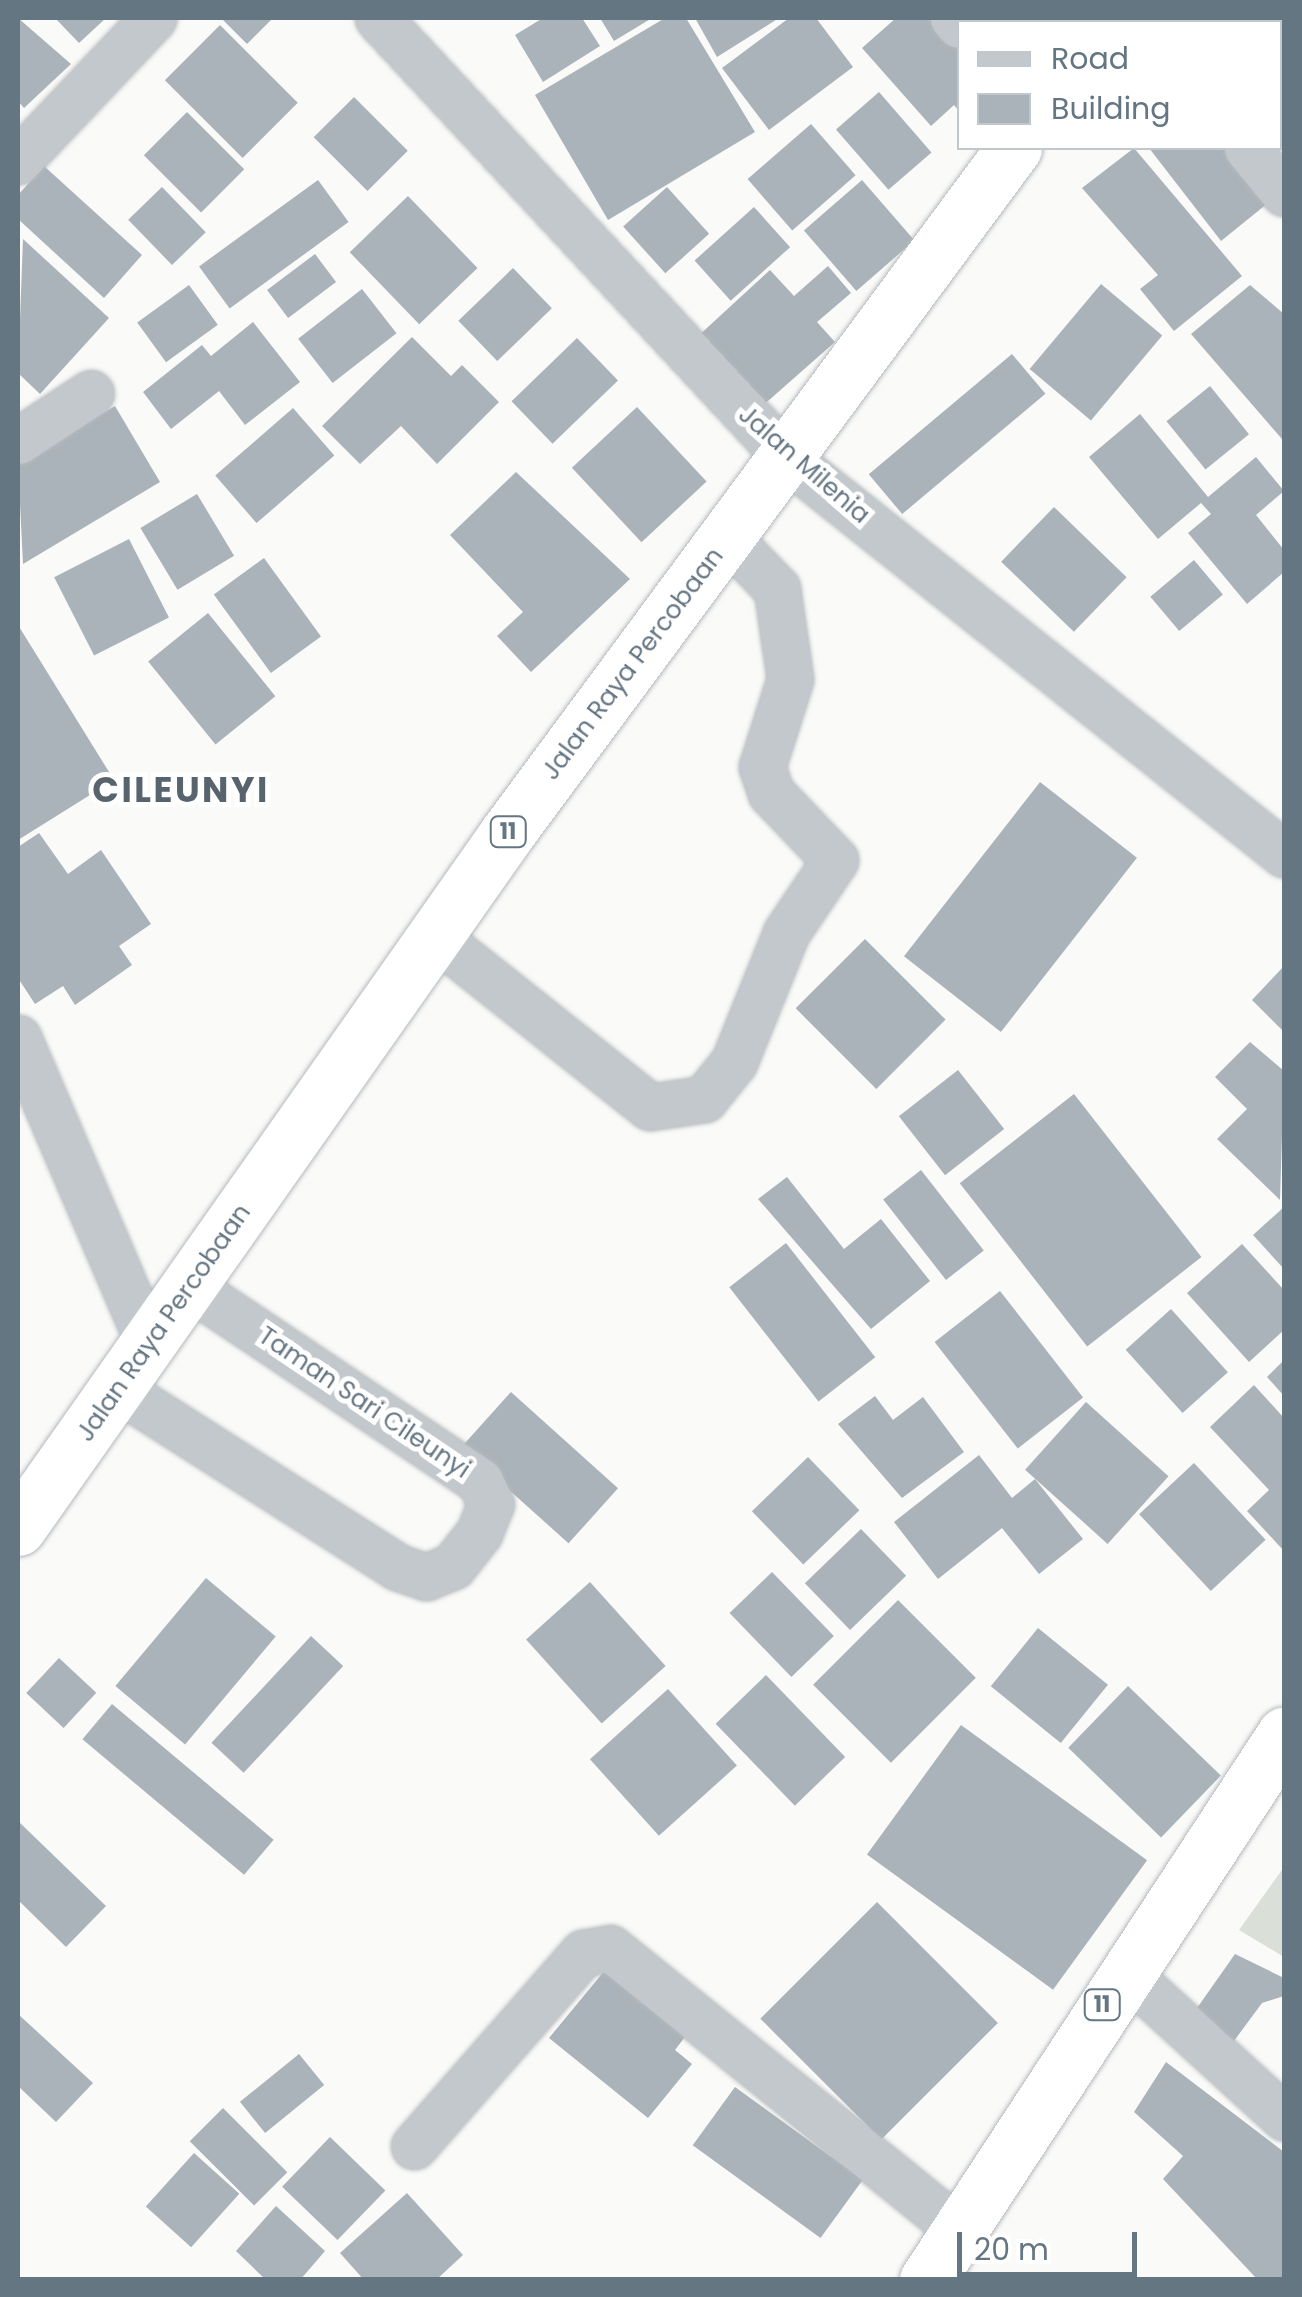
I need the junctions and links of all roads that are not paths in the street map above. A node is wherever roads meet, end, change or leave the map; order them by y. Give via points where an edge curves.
1 (153, 18) edge
2 (378, 18) edge
3 (1013, 150) edge
4 (1248, 150) edge
5 (18, 161) edge
6 (1284, 193) edge
7 (90, 393) dead end
8 (18, 440) edge
9 (789, 460) junction
10 (727, 537) junction
11 (1284, 854) edge
12 (436, 937) junction
13 (18, 1038) edge
14 (189, 1286) junction
15 (149, 1343) junction
16 (118, 1389) junction
17 (18, 1528) edge
18 (1284, 1736) edge
19 (1124, 1971) junction
20 (1284, 2117) edge
21 (414, 2146) dead end
22 (958, 2230) junction
23 (928, 2280) edge

1 - 5 street
2 - 9 street, Jalan Milenia
3 - 9 highway, Jalan Raya Percobaan / 11
4 - 6 street
7 - 8 street
9 - 10 highway, Jalan Raya Percobaan / 11
9 - 11 street, Jalan Milenia
10 - 12 highway, Jalan Raya Percobaan / 11
10 - 12 street via 777,589 786,646 790,679 762,768 771,793 835,860 777,950 734,1062 704,1099 650,1107
12 - 14 highway, Jalan Raya Percobaan / 11
13 - 15 street
14 - 15 highway, Jalan Raya Percobaan / 11
14 - 16 street, Taman Sari Cileunyi via 480,1481 492,1504 478,1533 453,1566 426,1578 397,1567
15 - 16 highway, Jalan Raya Percobaan / 11
16 - 17 highway, Jalan Raya Percobaan / 11
18 - 19 highway, 11
19 - 20 street
19 - 22 highway, 11
21 - 22 street via 583,1953 610,1948
22 - 23 highway, 11

